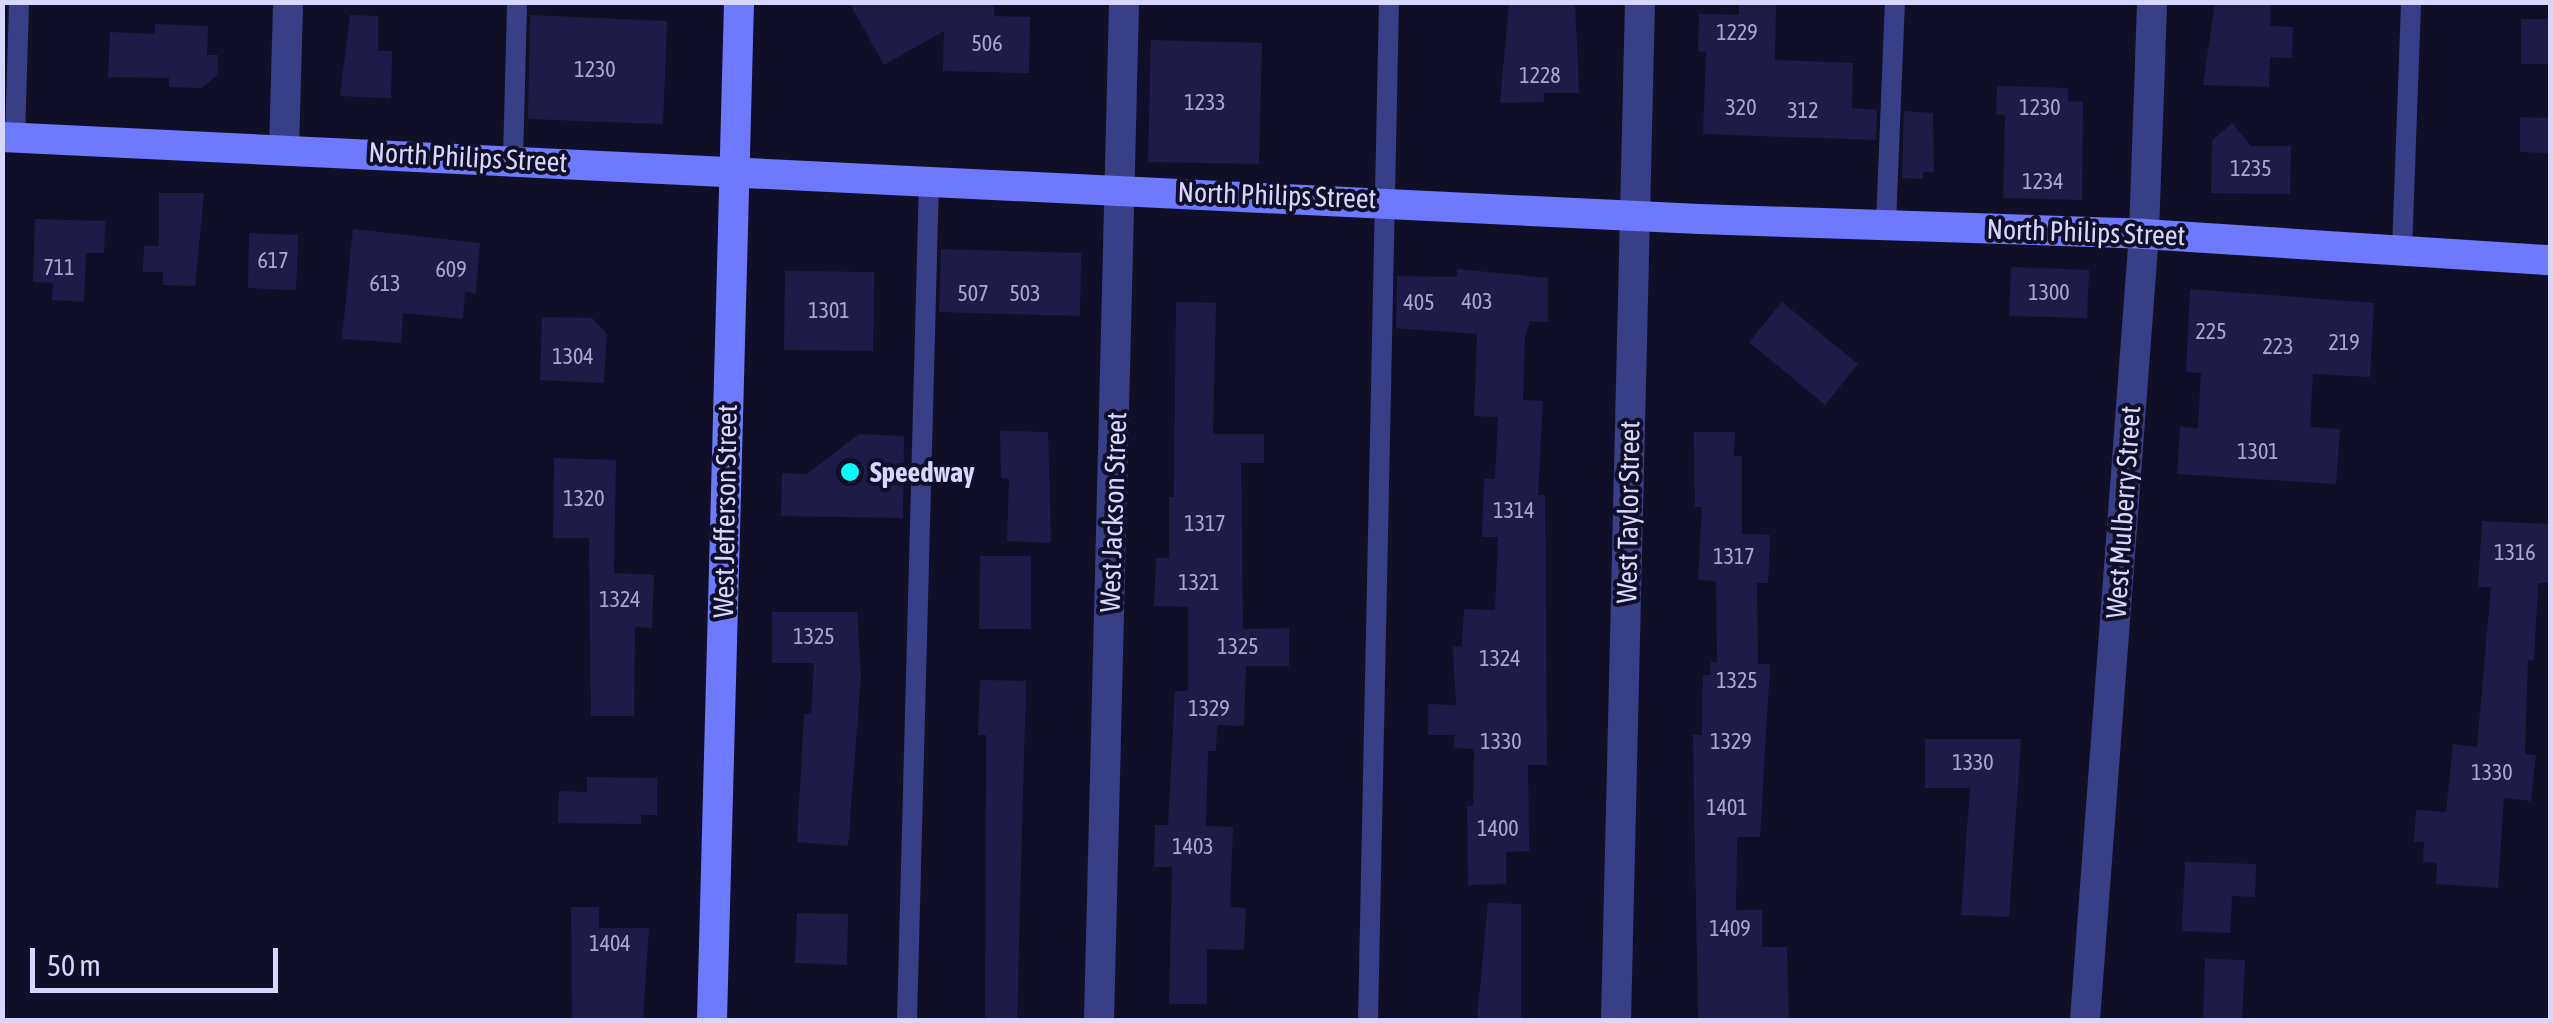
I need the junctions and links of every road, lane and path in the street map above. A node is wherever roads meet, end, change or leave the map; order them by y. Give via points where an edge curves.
1 (19, 2) edge
2 (288, 2) edge
3 (517, 2) edge
4 (739, 2) edge
5 (1124, 2) edge
6 (1389, 2) edge
7 (1640, 2) edge
8 (1895, 2) edge
9 (2152, 2) edge
10 (2411, 2) edge
11 (9, 138) edge
12 (284, 150) junction
13 (513, 159) junction
14 (734, 170) junction
15 (929, 180) junction
16 (1122, 188) junction
17 (1380, 199) junction
18 (1635, 215) junction
19 (1886, 224) junction
20 (2144, 234) junction
21 (2402, 250) junction
22 (2550, 260) edge
23 (712, 1020) edge
24 (908, 1020) edge
25 (1099, 1020) edge
26 (1368, 1020) edge
27 (1616, 1020) edge
28 (2084, 1020) edge

1 - 11 lane
2 - 12 street
3 - 13 lane
4 - 14 street, West Jefferson Street
5 - 16 street, West Jackson Street
6 - 17 lane
7 - 18 street, West Taylor Street
8 - 19 lane
9 - 20 street, West Mulberry Street
10 - 21 lane
11 - 12 street, North Philips Street
12 - 13 street, North Philips Street
13 - 14 street, North Philips Street
14 - 15 street, North Philips Street
14 - 23 street, West Jefferson Street
15 - 16 street, North Philips Street
15 - 24 lane
16 - 17 street, North Philips Street
16 - 25 street, West Jackson Street
17 - 18 street, North Philips Street
17 - 26 lane
18 - 19 street, North Philips Street
18 - 27 street, West Taylor Street
19 - 20 street, North Philips Street
20 - 21 street, North Philips Street
20 - 28 street, West Mulberry Street
21 - 22 street, North Philips Street

